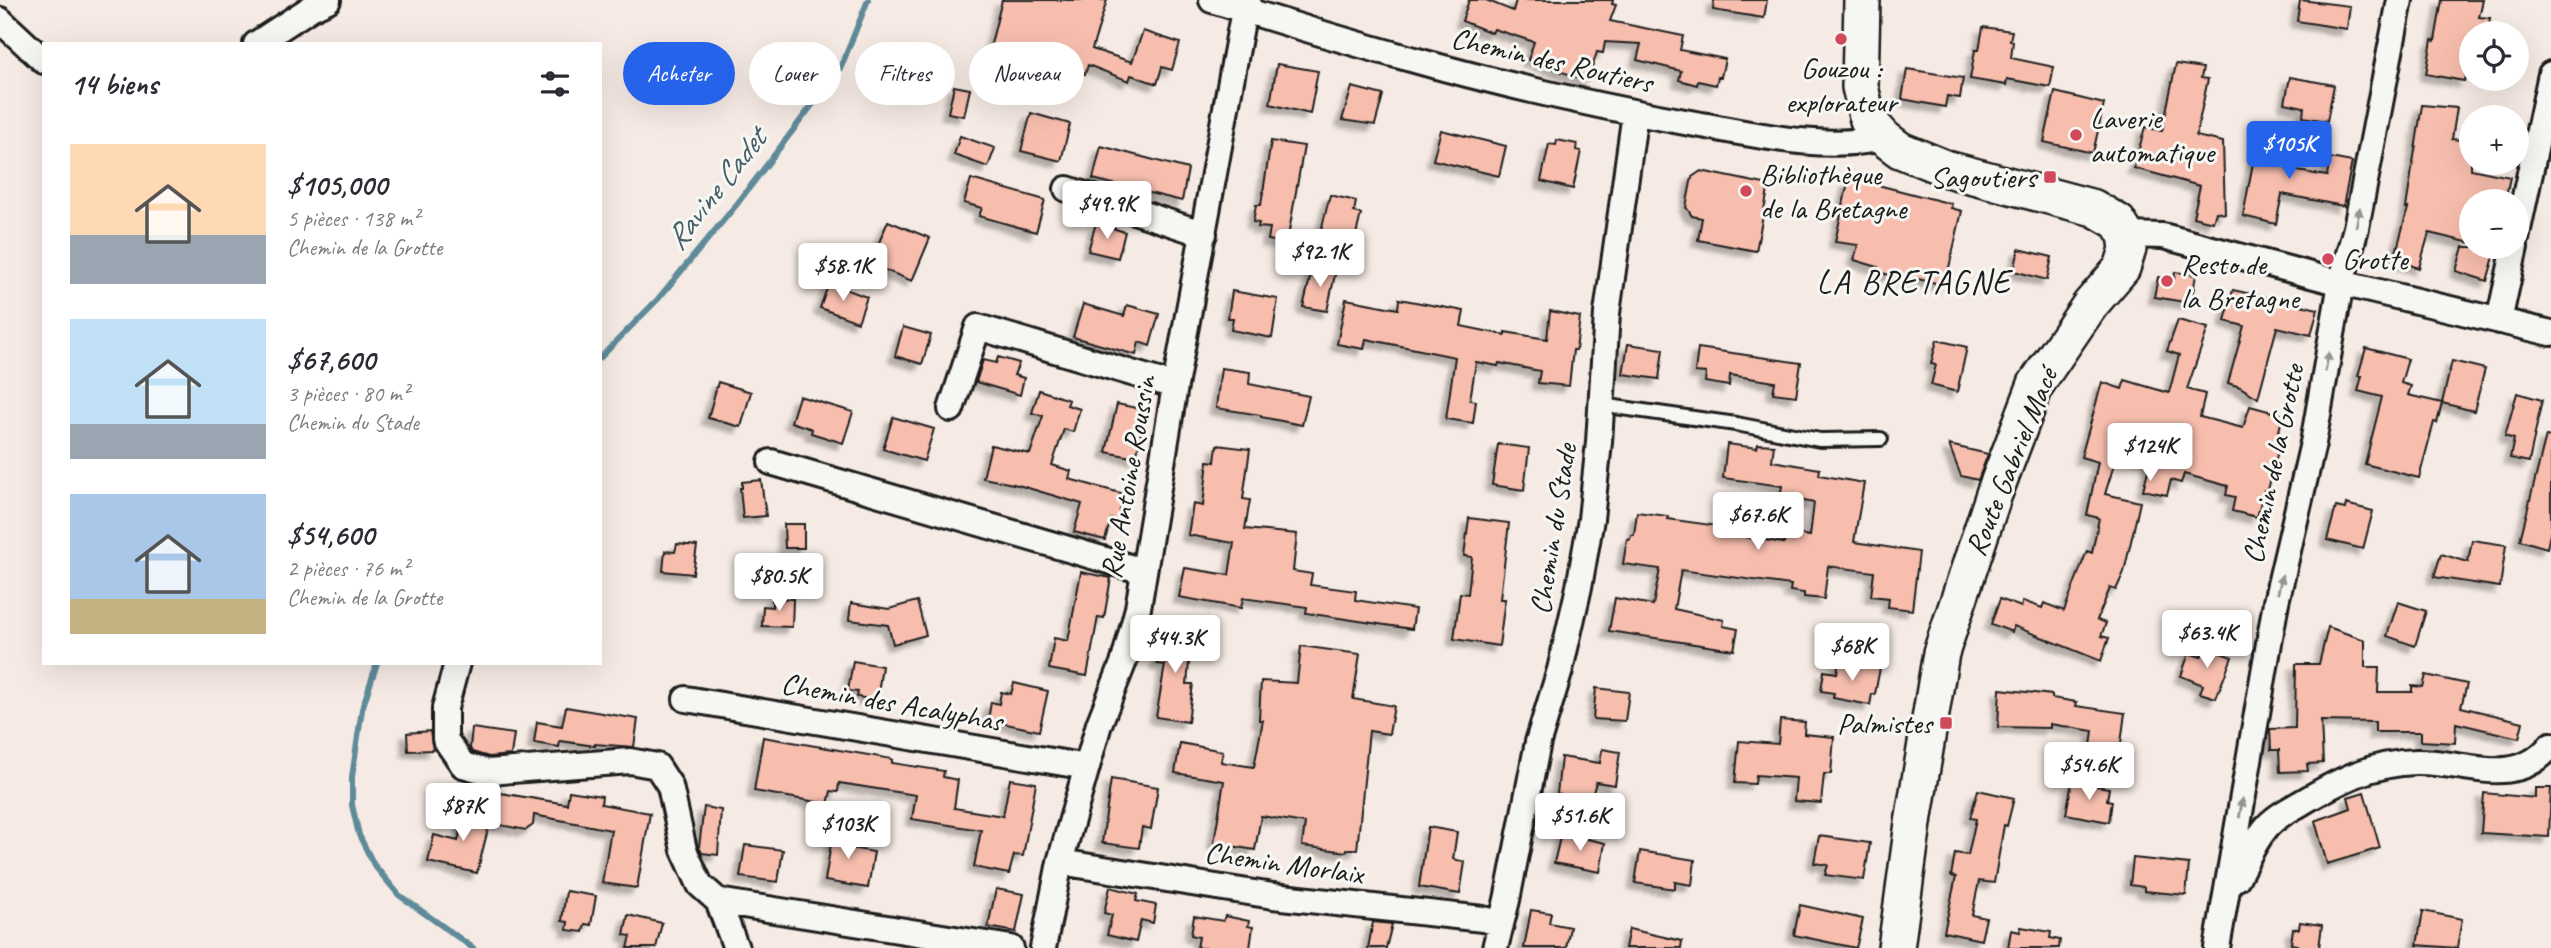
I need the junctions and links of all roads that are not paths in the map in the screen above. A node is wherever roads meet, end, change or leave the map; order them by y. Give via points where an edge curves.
1 (328, 0) edge
2 (1212, 0) edge
3 (1862, 0) edge
4 (2400, 0) edge
5 (1246, 5) edge
6 (0, 20) edge
7 (259, 42) edge
8 (42, 59) edge
9 (2551, 75) edge
10 (1635, 113) junction
11 (1884, 138) junction
12 (1067, 189) dead end
13 (2527, 189) edge
14 (1204, 234) junction
15 (2126, 235) junction
16 (2512, 259) edge
17 (2341, 283) junction
18 (2499, 321) junction
19 (2551, 333) edge
20 (1175, 386) junction
21 (1601, 405) junction
22 (951, 409) dead end
23 (1881, 439) dead end
24 (771, 462) dead end
25 (1143, 571) junction
26 (456, 665) edge
27 (686, 699) dead end
28 (2551, 745) edge
29 (1087, 767) junction
30 (1059, 862) junction
31 (2225, 900) junction
32 (718, 901) junction
33 (1500, 923) junction
34 (736, 948) edge
35 (1011, 948) edge
36 (1044, 948) edge
37 (1495, 948) edge
38 (1896, 948) edge
39 (2217, 948) edge

1 - 7 street
2 - 5 street, Chemin des Routiers
3 - 11 main road via 1860,87 1868,120
17 -> 4 street, Chemin de la Grotte
5 - 10 street, Chemin des Routiers via 1400,57
5 - 14 street, Rue Antoine Roussin
6 - 8 street
9 - 13 street
10 - 11 street, Chemin des Routiers via 1814,143 1855,144
10 - 21 street, Chemin du Stade via 1607,313
11 - 15 main road via 1900,150 1947,169 2094,208 2118,222
12 - 14 street
14 - 20 street, Rue Antoine Roussin
15 - 17 street via 2163,236
15 - 38 main road, Route Gabriel Macé via 2128,249 2122,268 2090,305 2036,384 1941,653
16 - 18 street
17 - 18 street
31 -> 17 street, Chemin de la Grotte via 2274,615 2313,443
18 - 19 street
20 - 22 street via 978,327
20 - 25 street, Rue Antoine Roussin
21 - 23 lane via 1820,440
21 - 33 street, Chemin du Stade via 1591,519 1579,587 1538,742
24 - 25 street
25 - 29 street, Rue Antoine Roussin via 1124,661
26 - 32 street via 445,708 445,739 463,765 488,772 629,761 657,766 670,786 684,850 700,886
27 - 29 street, Chemin des Acalyphas
28 - 31 street via 2542,757 2508,771 2419,762 2356,773 2272,820
29 - 30 street, Rue Antoine Roussin
30 - 33 street, Chemin Morlaix via 1273,897
30 - 36 street, Rue Antoine Roussin
31 - 39 street, Chemin de la Grotte
32 - 34 street
32 - 35 street
33 - 37 street, Chemin du Stade

